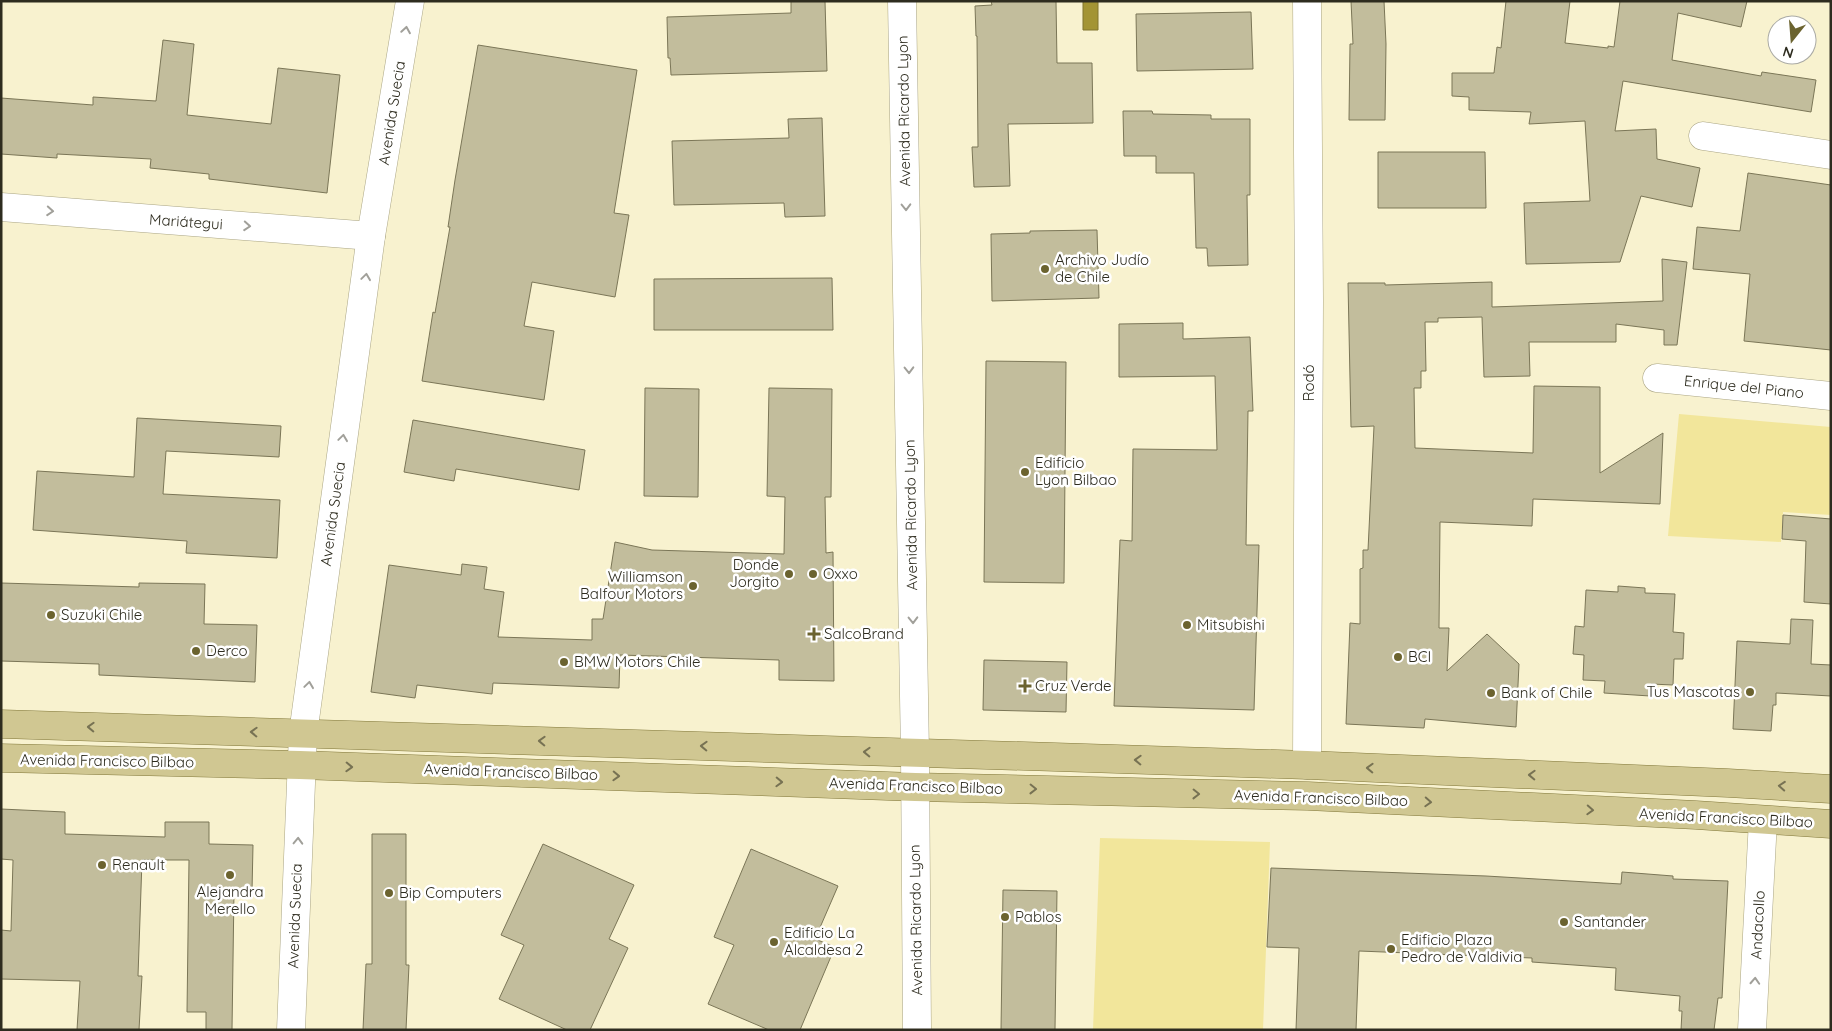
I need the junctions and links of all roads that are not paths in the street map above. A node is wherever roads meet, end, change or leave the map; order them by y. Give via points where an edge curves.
1 (410, 1) edge
2 (902, 1) edge
3 (1307, 1) edge
4 (1703, 136) dead end
5 (1831, 155) edge
6 (1, 207) edge
7 (371, 236) junction
8 (1658, 378) dead end
9 (1831, 396) edge
10 (1, 724) edge
11 (303, 734) junction
12 (915, 754) junction
13 (1, 758) edge
14 (300, 765) junction
15 (1307, 765) junction
16 (915, 786) junction
17 (1831, 789) edge
18 (1763, 820) junction
19 (1831, 824) edge
20 (291, 1030) edge
21 (917, 1030) edge
22 (1752, 1030) edge

7 -> 1 street, Avenida Suecia
2 -> 12 street, Avenida Ricardo Lyon
3 - 15 street, Rodó via 1310,301
4 - 5 street
6 -> 7 street, Mariátegui
11 -> 7 street, Avenida Suecia
8 - 9 street, Enrique del Piano
11 -> 10 main road, Avenida Francisco Bilbao
12 -> 11 main road, Avenida Francisco Bilbao
11 - 14 street, Avenida Suecia
15 -> 12 main road, Avenida Francisco Bilbao
12 - 16 street, Avenida Ricardo Lyon
13 - 14 main road, Avenida Francisco Bilbao
14 -> 16 main road, Avenida Francisco Bilbao
20 -> 14 street, Avenida Suecia
17 -> 15 main road, Avenida Francisco Bilbao
16 -> 18 main road, Avenida Francisco Bilbao via 1308,796
16 - 21 street, Avenida Ricardo Lyon
18 - 19 main road, Avenida Francisco Bilbao
22 -> 18 street, Andacollo

